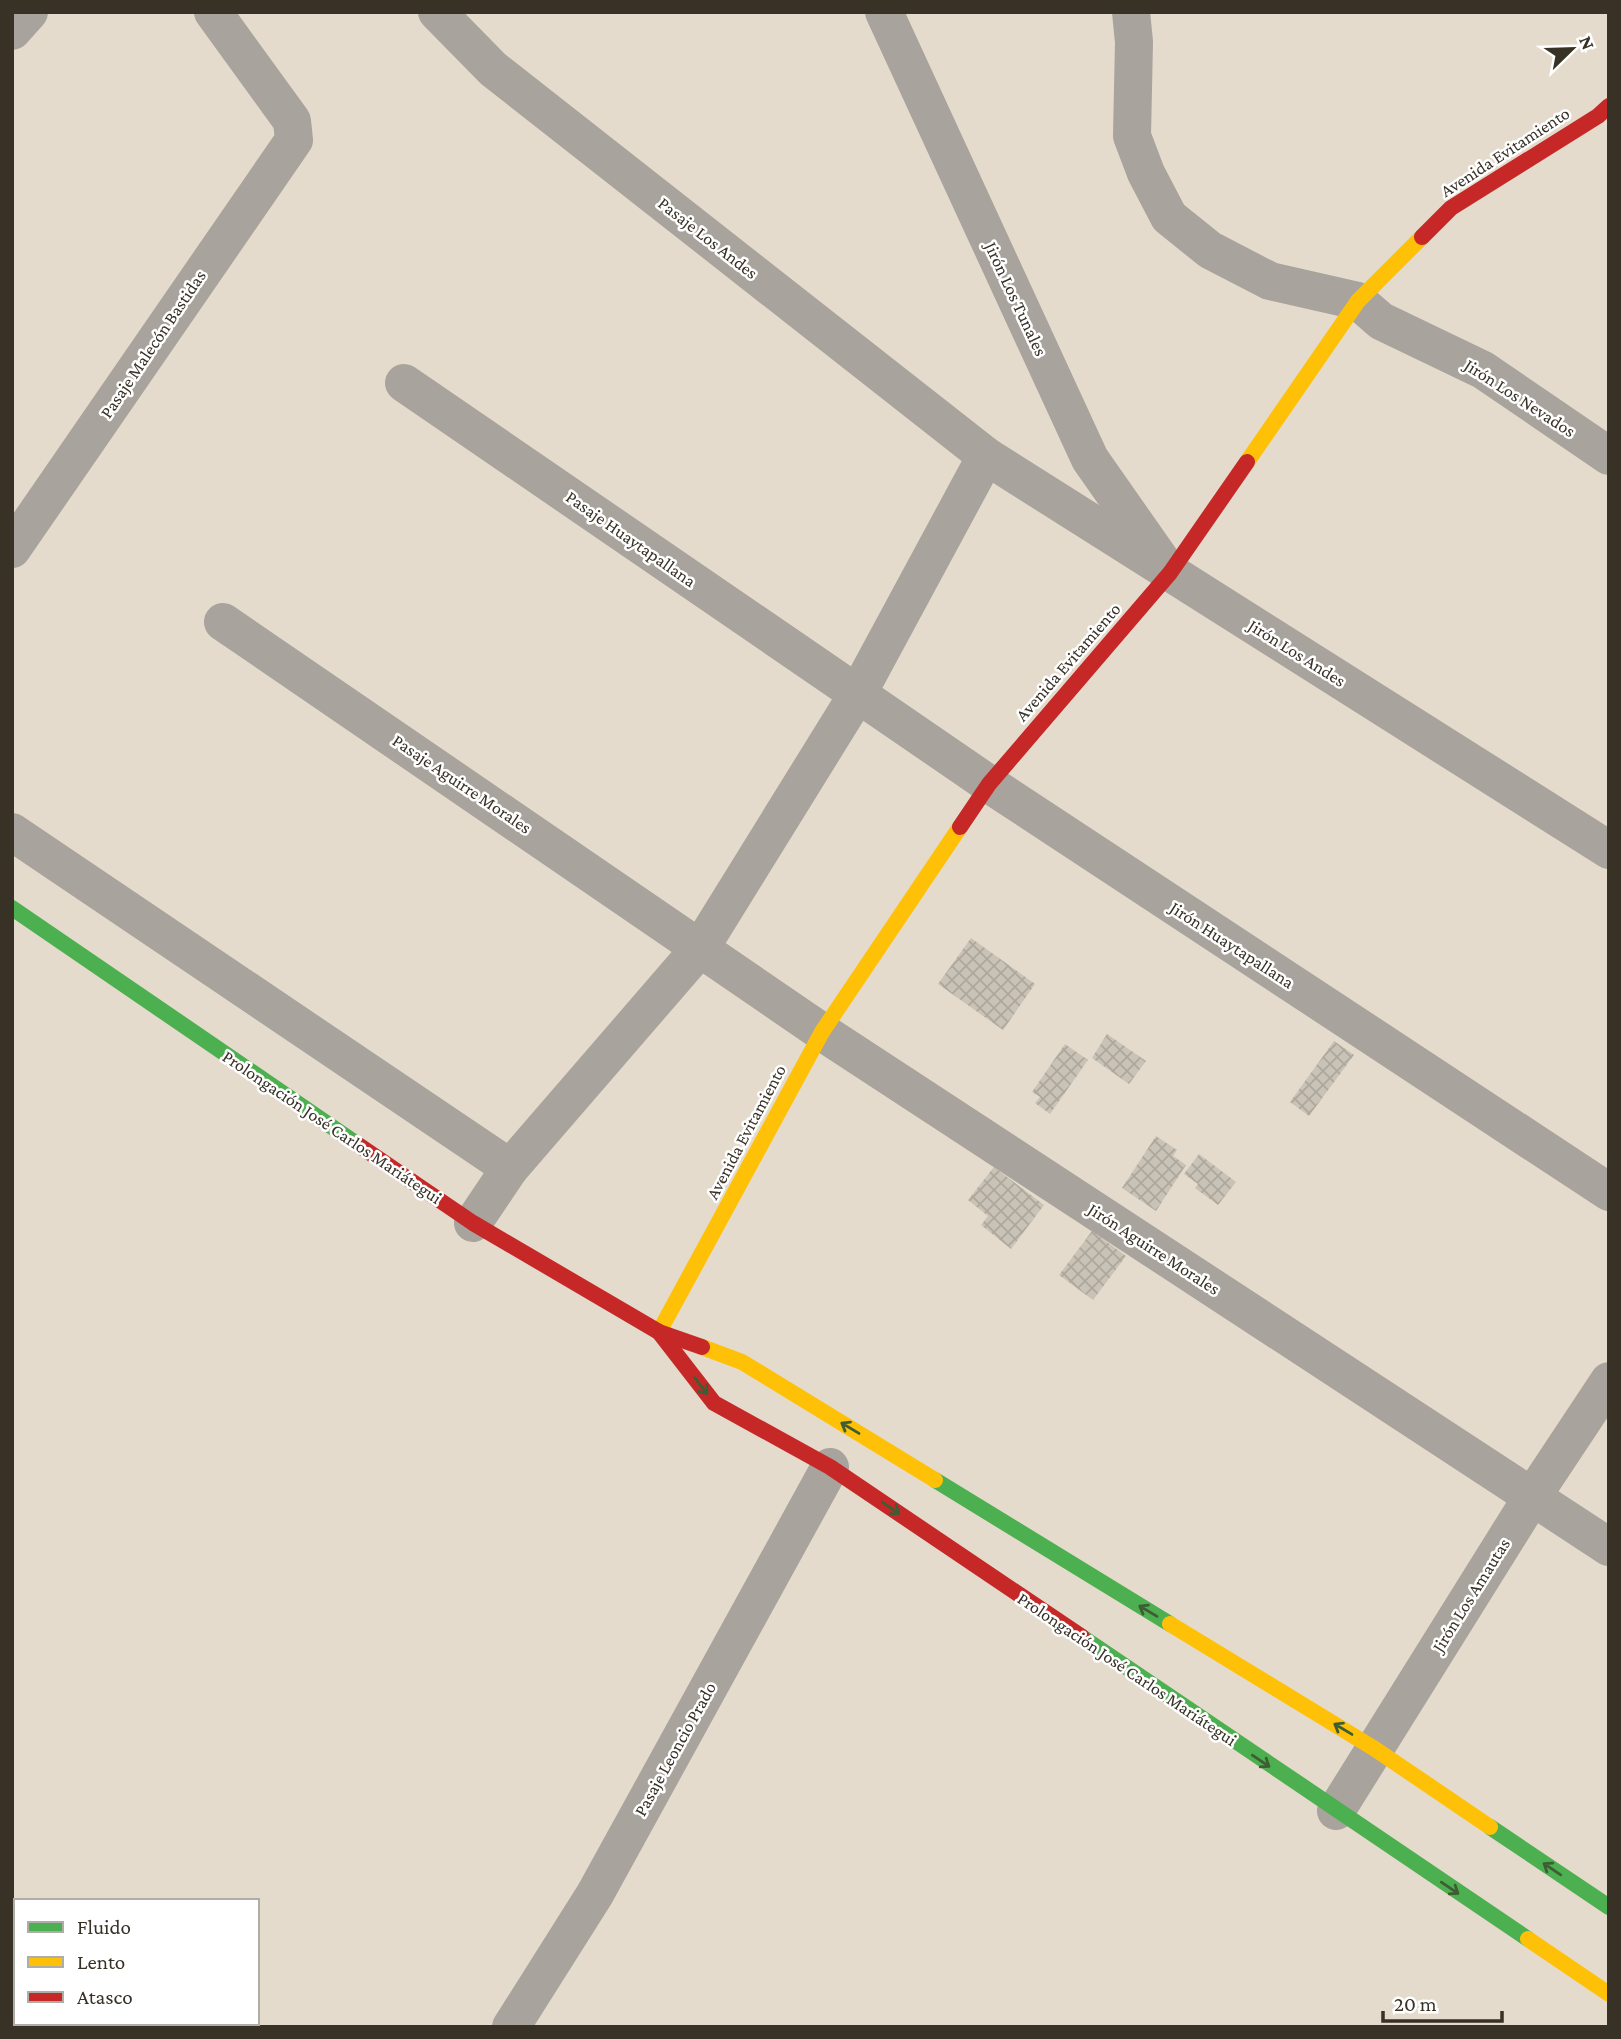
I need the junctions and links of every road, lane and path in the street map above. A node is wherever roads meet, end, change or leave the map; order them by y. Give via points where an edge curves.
1 (29, 12) edge
2 (213, 12) edge
3 (437, 12) edge
4 (884, 12) edge
5 (1131, 12) edge
6 (12, 32) edge
7 (1605, 115) edge
8 (1358, 301) junction
9 (404, 383) dead end
10 (986, 456) junction
11 (1609, 456) edge
12 (12, 549) edge
13 (1170, 573) junction
14 (223, 622) dead end
15 (857, 695) junction
16 (989, 784) junction
17 (12, 832) edge
18 (1609, 850) edge
19 (12, 908) edge
20 (701, 947) junction
21 (822, 1032) junction
22 (510, 1168) junction
23 (1609, 1192) edge
24 (473, 1223) junction
25 (659, 1332) junction
26 (1609, 1381) edge
27 (830, 1467) junction
28 (1532, 1497) junction
29 (1609, 1547) edge
30 (1375, 1749) junction
31 (1336, 1811) junction
32 (1609, 1907) edge
33 (1609, 1994) edge
34 (511, 2027) edge

1 - 6 street
2 - 12 street, Pasaje Malecón Bastidas via 292,121 294,140
3 - 10 street, Pasaje Los Andes via 493,69
4 - 13 street, Jirón Los Tunales via 1090,460
5 - 8 street via 1132,136 1169,217 1210,250 1270,281
7 - 8 street, Avenida Evitamiento via 1451,208
8 - 11 street, Jirón Los Nevados via 1381,321 1483,370
8 - 13 street, Avenida Evitamiento
9 - 15 street, Pasaje Huaytapallana
10 - 13 street, Jirón Los Andes
10 - 15 street
13 - 16 street, Avenida Evitamiento
13 - 18 street, Jirón Los Andes
14 - 20 street, Pasaje Aguirre Morales
15 - 16 street, Jirón Huaytapallana
15 - 20 street
16 - 21 street, Avenida Evitamiento
16 - 23 street, Jirón Huaytapallana
17 - 22 street
19 - 24 street, Prolongación José Carlos Mariátegui
20 - 21 street, Jirón Aguirre Morales
20 - 22 street
21 - 25 street, Avenida Evitamiento
21 - 28 street, Jirón Aguirre Morales
22 - 24 street
24 - 25 street, Prolongación José Carlos Mariátegui
25 -> 27 street, Prolongación José Carlos Mariátegui via 714,1403
30 -> 25 street, Prolongación José Carlos Mariátegui via 741,1362
26 - 28 street, Jirón Los Amautas
27 -> 31 street, Prolongación José Carlos Mariátegui
27 - 34 street, Pasaje Leoncio Prado via 595,1894
28 - 29 street, Jirón Aguirre Morales
28 - 30 street, Jirón Los Amautas
30 - 31 street, Jirón Los Amautas
32 -> 30 street, Prolongación José Carlos Mariátegui
31 -> 33 street, Prolongación José Carlos Mariátegui

